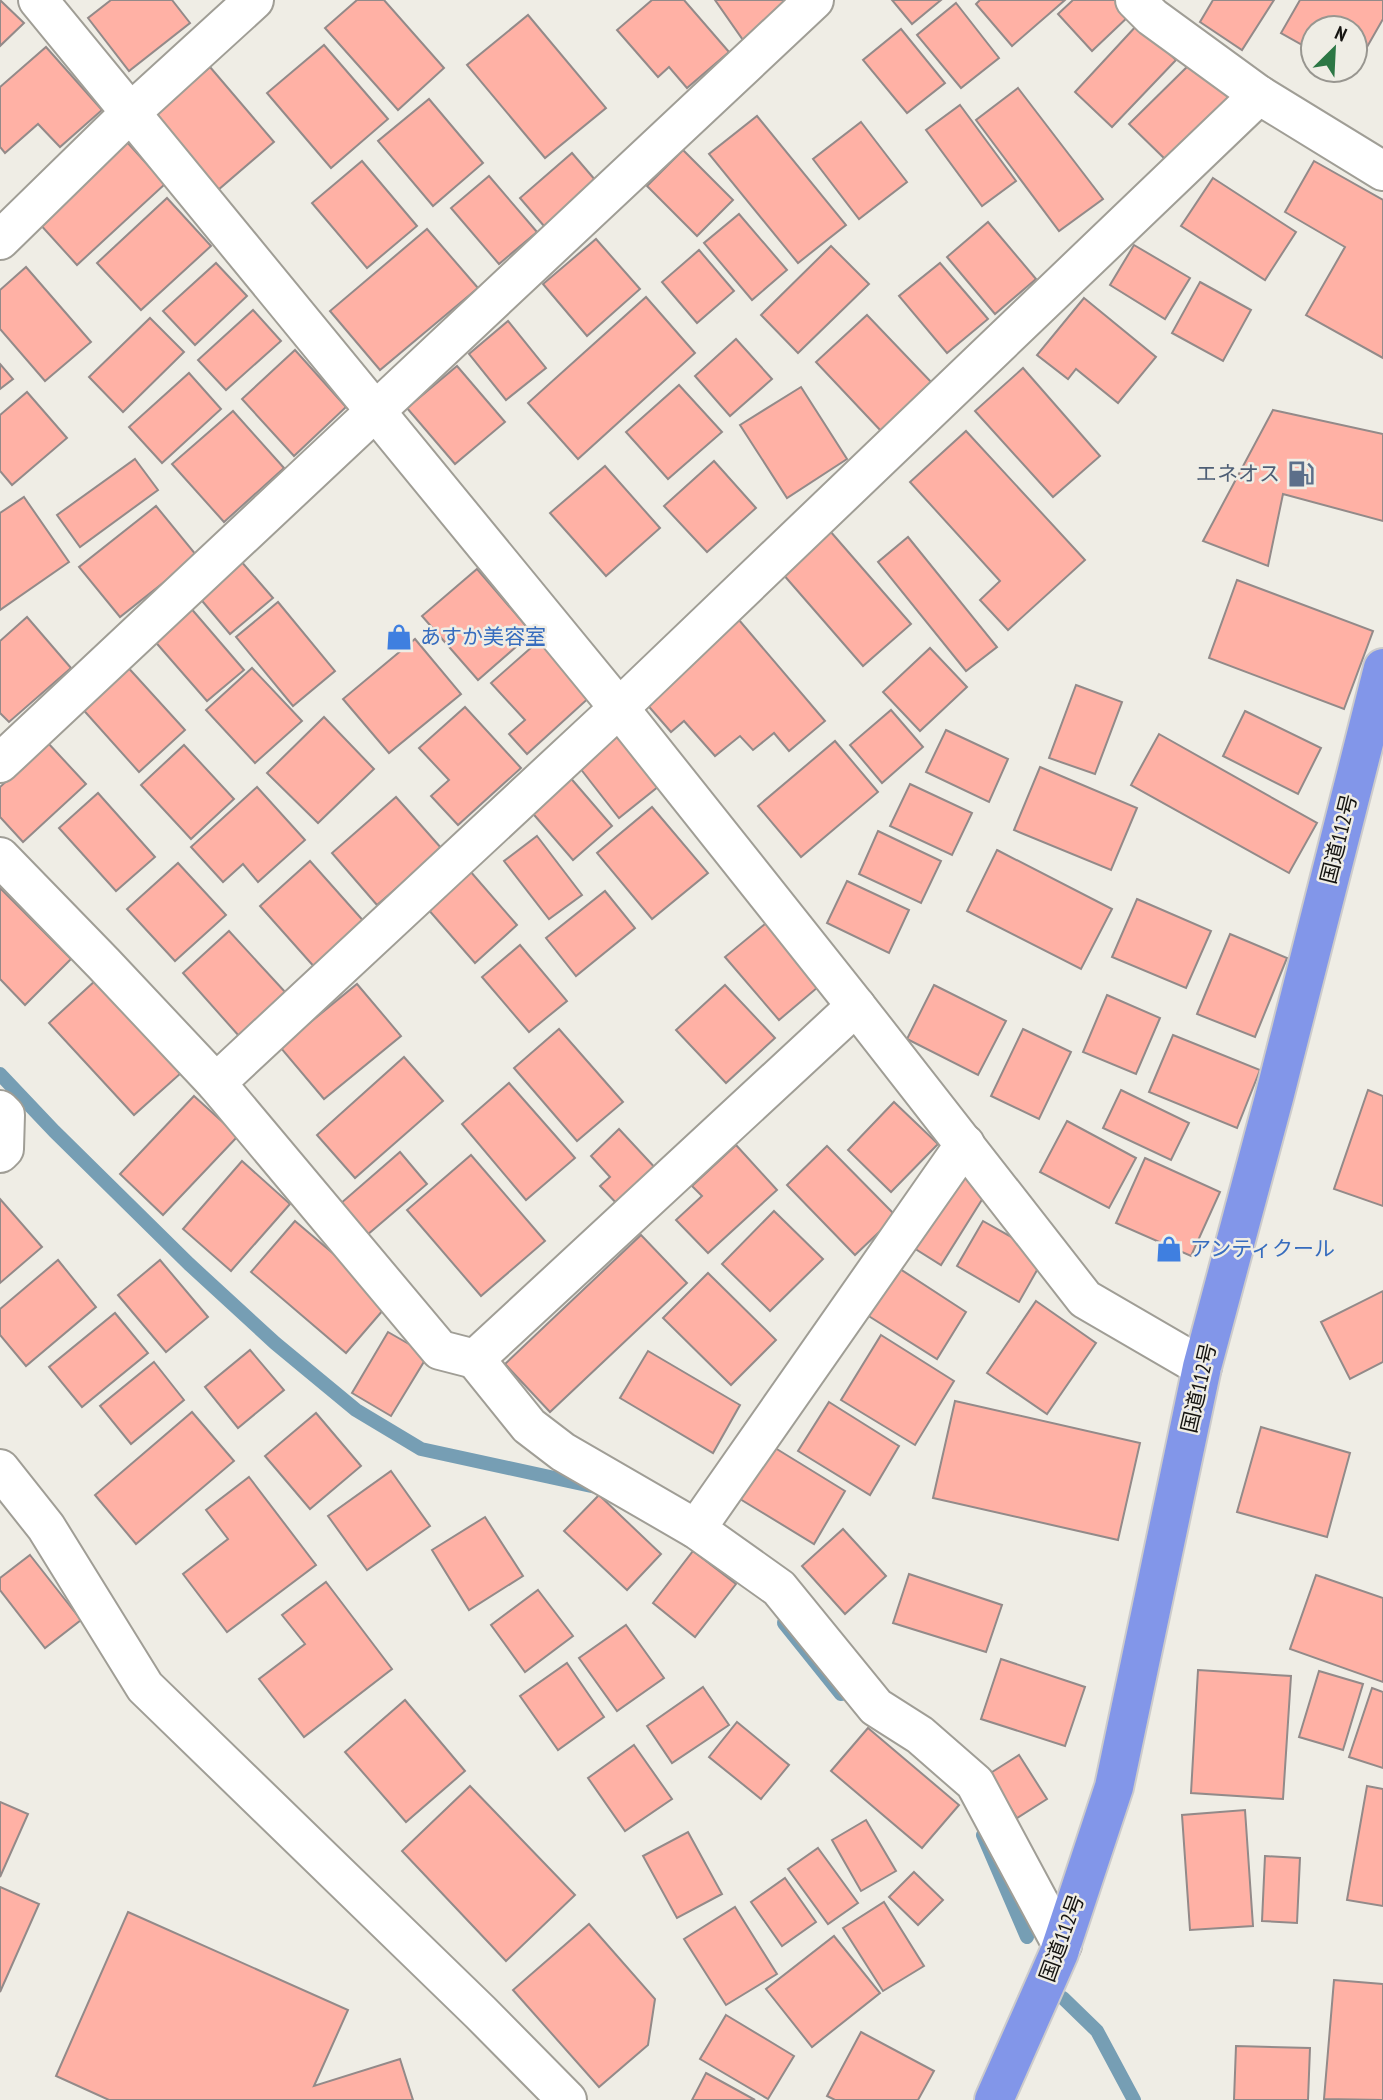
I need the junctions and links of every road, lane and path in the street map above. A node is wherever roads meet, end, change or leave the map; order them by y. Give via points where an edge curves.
1 (38, 0) edge
2 (254, 0) edge
3 (814, 0) edge
4 (1135, 0) edge
5 (1259, 95) junction
6 (130, 114) junction
7 (1383, 171) edge
8 (0, 240) edge
9 (376, 411) junction
10 (1383, 668) edge
11 (619, 708) junction
12 (0, 763) edge
13 (0, 857) edge
14 (856, 1006) junction
15 (216, 1083) junction
16 (0, 1110) edge
17 (965, 1144) junction
18 (0, 1153) edge
19 (475, 1359) junction
20 (1202, 1367) junction
21 (0, 1469) edge
22 (696, 1529) junction
23 (1062, 1945) junction
24 (568, 2100) edge
25 (994, 2100) edge

1 - 6 lane
2 - 6 lane
3 - 9 lane
4 - 5 lane via 1152,18
5 - 7 lane
5 - 11 lane
6 - 8 lane
6 - 9 lane
9 - 11 lane
9 - 12 lane
10 - 20 highway, 国道112号
11 - 14 lane
11 - 15 lane
13 - 15 lane
14 - 17 lane
14 - 19 lane
15 - 19 lane via 439,1350
16 - 18 lane via 5,1115
17 - 20 lane via 1085,1299
17 - 22 lane
19 - 22 lane via 529,1426 563,1452
20 - 23 highway, 国道112号 via 1114,1787
21 - 24 lane via 46,1527 145,1686
22 - 23 lane via 779,1588 876,1707 920,1735 975,1783
23 - 25 highway, 国道112号

